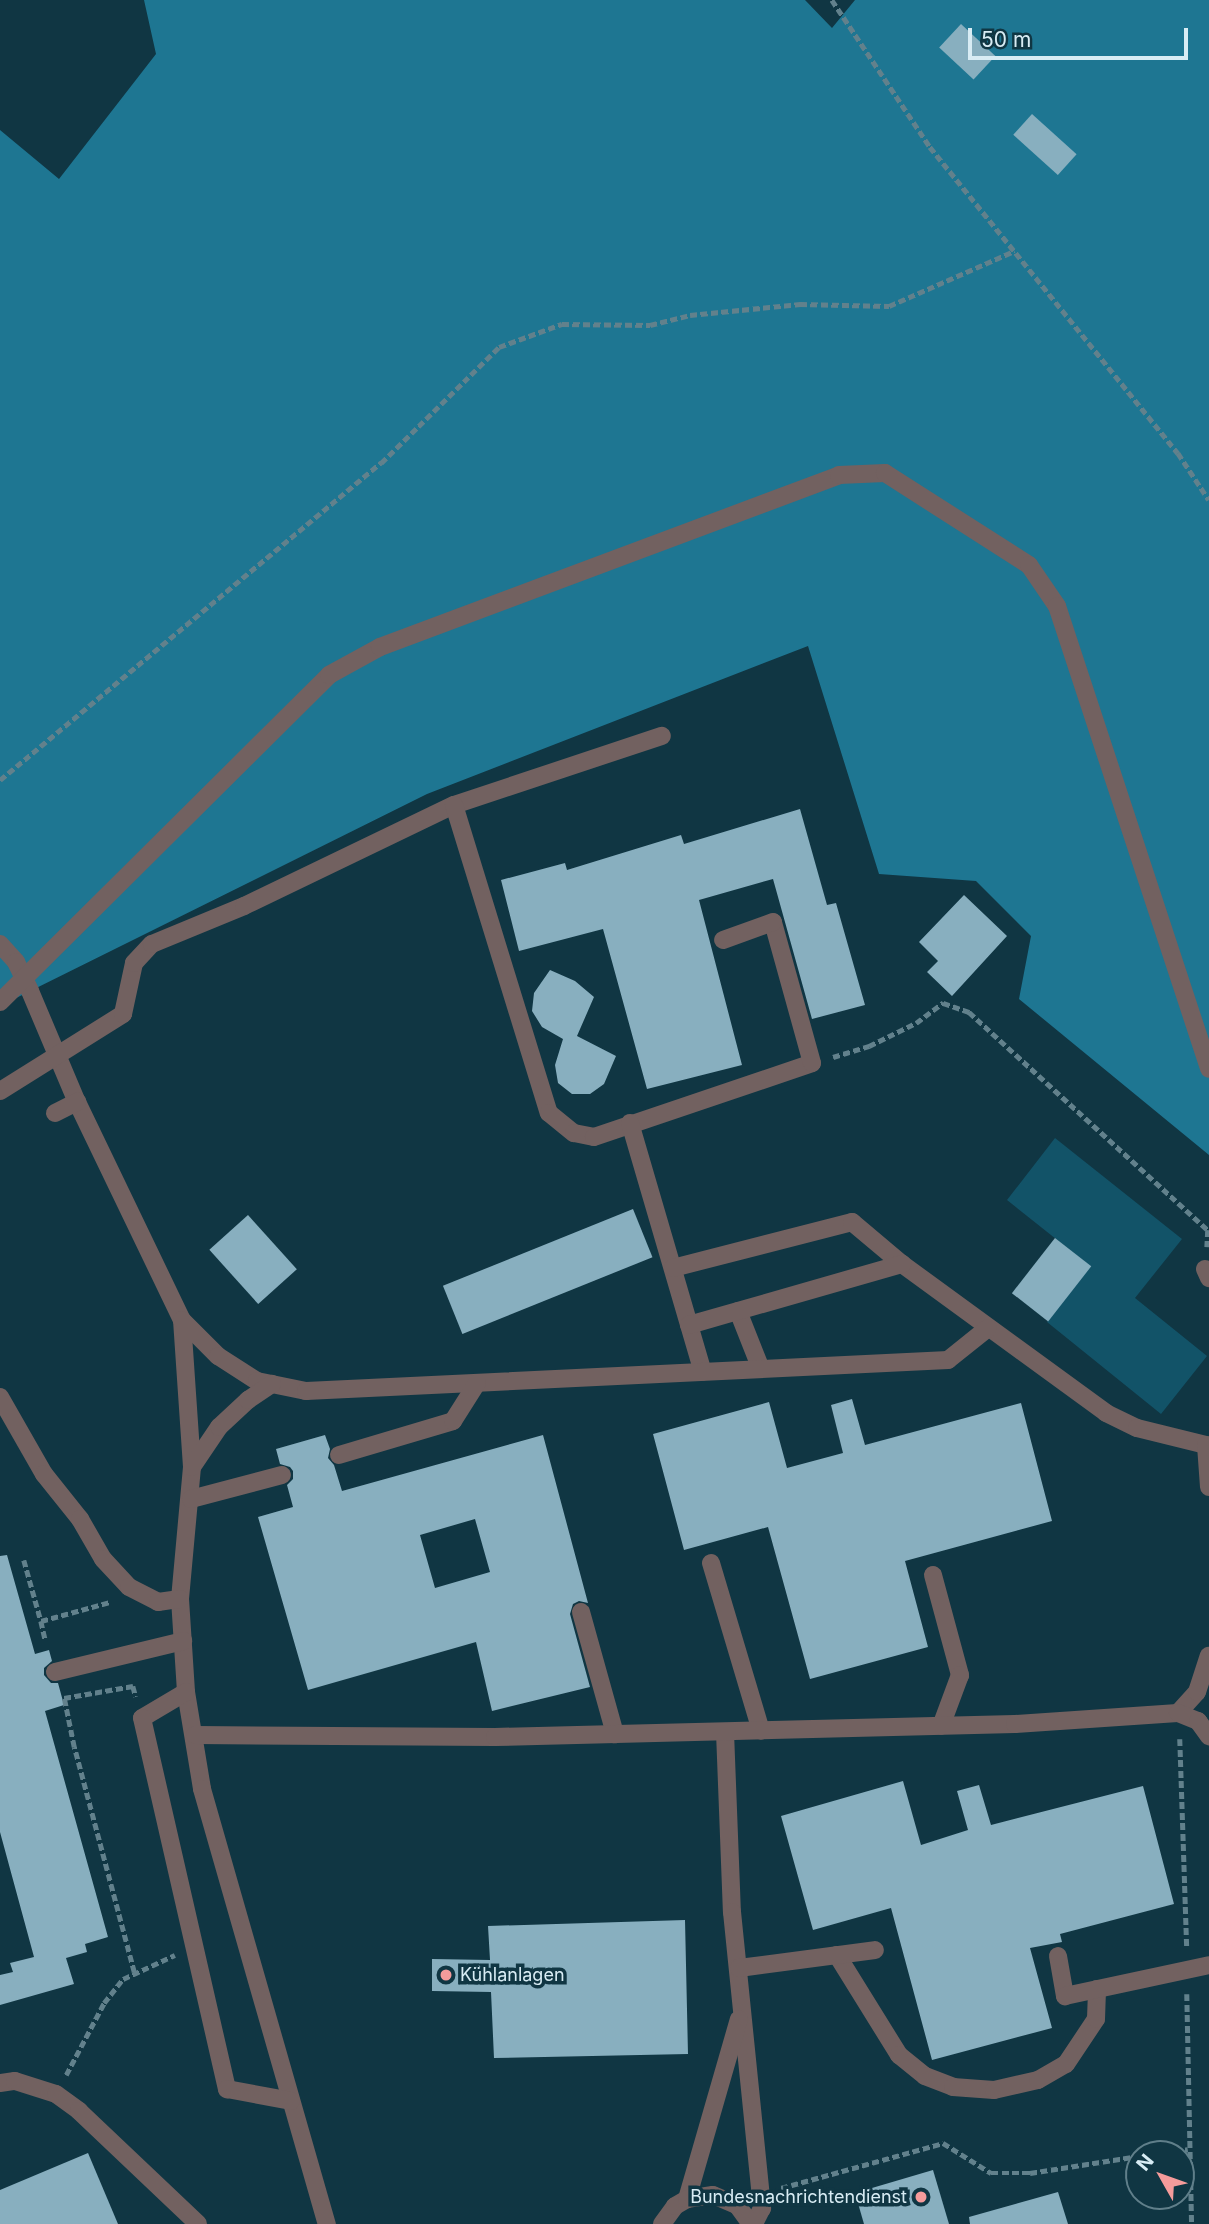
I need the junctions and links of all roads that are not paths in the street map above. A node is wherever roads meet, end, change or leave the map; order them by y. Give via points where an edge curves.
1 (662, 736) dead end
2 (454, 805) junction
3 (723, 940) dead end
4 (0, 944) edge
5 (23, 978) junction
6 (0, 1002) edge
7 (57, 1056) junction
8 (1209, 1069) edge
9 (0, 1091) edge
10 (77, 1102) junction
11 (55, 1113) dead end
12 (630, 1123) junction
13 (902, 1264) junction
14 (673, 1268) junction
15 (738, 1311) junction
16 (182, 1320) junction
17 (690, 1325) junction
18 (988, 1328) junction
19 (761, 1369) junction
20 (703, 1372) junction
21 (477, 1383) junction
22 (272, 1384) junction
23 (0, 1397) edge
24 (1208, 1443) edge
25 (339, 1455) dead end
26 (192, 1467) junction
27 (282, 1475) dead end
28 (1209, 1487) edge
29 (191, 1499) junction
30 (711, 1563) dead end
31 (933, 1575) dead end
32 (180, 1599) junction
33 (581, 1612) dead end
34 (183, 1641) junction
35 (1209, 1656) edge
36 (55, 1672) dead end
37 (186, 1692) junction
38 (1178, 1713) junction
39 (941, 1726) junction
40 (761, 1731) junction
41 (725, 1732) junction
42 (615, 1734) junction
43 (195, 1735) junction
44 (1209, 1736) edge
45 (875, 1950) dead end
46 (837, 1955) junction
47 (1058, 1956) dead end
48 (1209, 1965) edge
49 (739, 1968) junction
50 (1097, 1989) junction
51 (742, 2009) junction
52 (0, 2083) edge
53 (291, 2101) junction
54 (687, 2199) junction
55 (198, 2224) edge
56 (327, 2224) edge
57 (662, 2224) edge
58 (753, 2224) edge

1 - 2 lane
2 - 7 lane via 244,906 152,944 134,963 123,1014
2 - 12 lane via 550,1113 574,1133 594,1137
3 - 12 lane via 772,922 812,1063
4 - 5 lane
5 - 6 lane
5 - 7 lane
5 - 8 lane via 329,676 380,647 839,475 885,473 1029,565 1057,606
7 - 9 lane
7 - 10 lane
10 - 11 lane
10 - 16 lane
12 - 14 lane
13 - 14 lane via 852,1223
13 - 15 lane
13 - 18 lane
14 - 17 lane
15 - 17 lane
15 - 19 lane
16 - 22 lane via 218,1356 257,1381
16 - 26 lane
17 - 20 lane
18 - 19 lane via 948,1360
18 - 24 lane via 1106,1413 1138,1428
19 - 20 lane
20 - 21 lane
21 - 22 lane via 306,1391
21 - 25 lane via 453,1421
22 - 26 lane via 219,1427
23 - 32 lane via 44,1474 80,1519 103,1559 129,1587 158,1602
24 - 28 lane
26 - 29 lane
27 - 29 lane
29 - 32 lane
30 - 40 lane
31 - 39 lane via 960,1675
32 - 34 lane
33 - 42 lane
34 - 36 lane
34 - 37 lane
35 - 38 lane via 1197,1692
37 - 43 lane
37 - 53 lane via 142,1718 228,2088
38 - 39 lane
38 - 44 lane via 1198,1721
39 - 40 lane
40 - 41 lane
41 - 42 lane
41 - 49 lane via 732,1912
42 - 43 lane via 495,1738
43 - 53 lane via 202,1789
45 - 46 lane
46 - 49 lane
46 - 50 lane via 899,2055 925,2076 953,2087 994,2090 1038,2080 1066,2064 1097,2019
47 - 50 lane via 1065,1996
48 - 50 lane
49 - 51 lane
51 - 54 lane
51 - 58 lane via 762,2208
52 - 55 lane via 15,2081 56,2094
53 - 56 lane
54 - 57 lane via 675,2206
54 - 58 lane via 713,2195 726,2199

